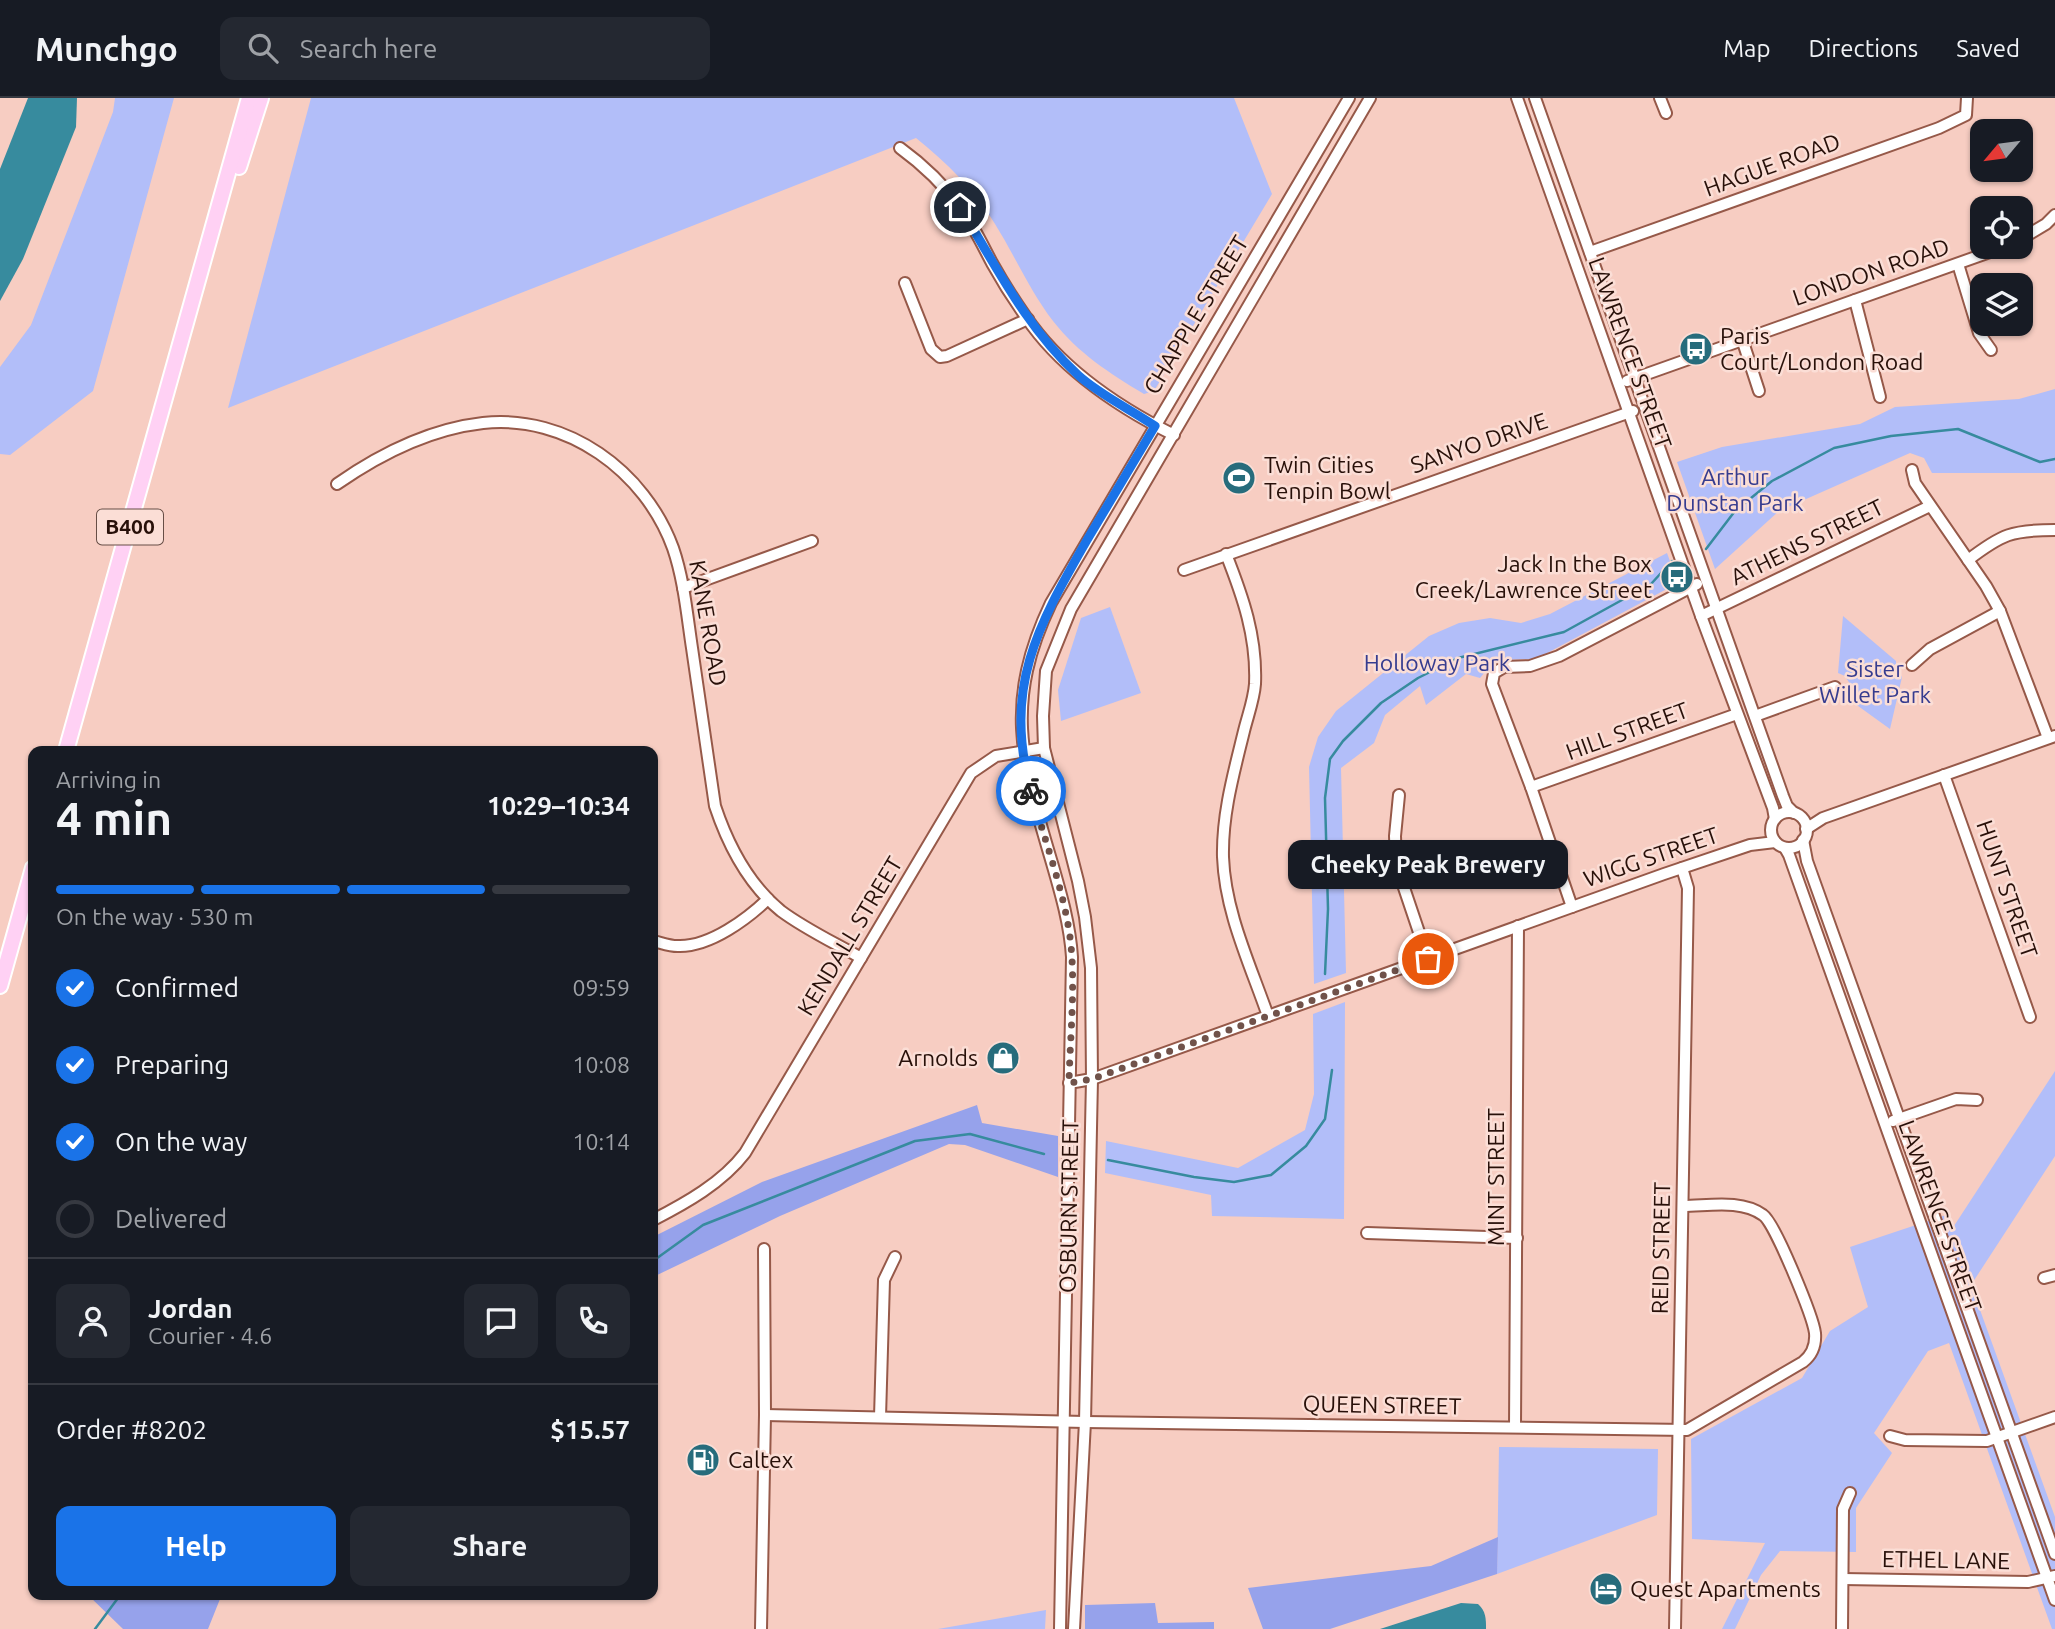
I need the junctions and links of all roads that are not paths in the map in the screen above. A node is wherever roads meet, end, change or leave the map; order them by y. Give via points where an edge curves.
1 (249, 98) edge
2 (261, 98) edge
3 (1349, 98) edge
4 (1370, 98) edge
5 (1517, 98) edge
6 (1535, 98) edge
7 (1660, 98) edge
8 (1966, 98) edge
9 (1666, 113) dead end
10 (900, 148) dead end
11 (2055, 215) edge
12 (2033, 233) edge
13 (1590, 252) junction
14 (1972, 259) edge
15 (1958, 264) junction
16 (905, 283) dead end
17 (1855, 300) junction
18 (193, 303) junction
19 (1028, 319) junction
20 (1742, 339) junction
21 (1991, 350) dead end
22 (1634, 378) junction
23 (1619, 384) junction
24 (1759, 391) dead end
25 (1880, 397) dead end
26 (1644, 407) junction
27 (1629, 412) junction
28 (1155, 426) junction
29 (1174, 435) junction
30 (1912, 470) dead end
31 (337, 484) dead end
32 (1930, 506) junction
33 (2055, 530) edge
34 (812, 541) dead end
35 (1226, 554) junction
36 (1968, 560) junction
37 (1184, 569) dead end
38 (1705, 580) junction
39 (1692, 587) junction
40 (683, 588) junction
41 (1716, 609) junction
42 (2000, 611) junction
43 (1701, 616) junction
44 (1912, 665) dead end
45 (1835, 687) dead end
46 (1737, 714) junction
47 (1755, 716) junction
48 (2052, 737) edge
49 (67, 746) edge
50 (1044, 748) junction
51 (1024, 750) junction
52 (1944, 775) junction
53 (1531, 787) junction
54 (1399, 795) dead end
55 (1798, 816) junction
56 (1823, 818) junction
57 (1773, 823) junction
58 (1805, 835) junction
59 (1750, 845) junction
60 (1780, 845) junction
61 (1682, 868) junction
62 (28, 886) edge
63 (768, 899) junction
64 (1573, 907) junction
65 (1518, 926) junction
66 (658, 942) edge
67 (861, 958) junction
68 (1428, 959) junction
69 (1849, 978) junction
70 (1834, 984) junction
71 (0, 986) edge
72 (1268, 1016) junction
73 (2029, 1017) dead end
74 (1092, 1079) junction
75 (1069, 1083) junction
76 (1977, 1100) dead end
77 (1899, 1118) junction
78 (1884, 1124) junction
79 (1683, 1206) junction
80 (658, 1217) edge
81 (1367, 1233) dead end
82 (1517, 1238) junction
83 (764, 1249) dead end
84 (895, 1257) dead end
85 (1964, 1299) junction
86 (1949, 1305) junction
87 (765, 1415) junction
88 (880, 1417) junction
89 (2055, 1417) edge
90 (1064, 1421) junction
91 (1085, 1422) junction
92 (1514, 1427) junction
93 (1679, 1429) junction
94 (2012, 1433) junction
95 (1890, 1436) dead end
96 (1998, 1438) junction
97 (1850, 1493) dead end
98 (2055, 1554) edge
99 (2051, 1578) edge
100 (1843, 1579) junction
101 (2055, 1600) edge
102 (761, 1629) edge
103 (1060, 1629) edge
104 (1074, 1629) edge
105 (1675, 1629) edge
106 (1842, 1629) edge

1 - 18 main road, B400
2 - 18 main road, B400
3 - 28 street, CHAPPLE STREET
4 - 29 street, CHAPPLE STREET
5 - 23 street, LAWRENCE STREET
6 - 13 street, LAWRENCE STREET
7 - 9 street
8 - 13 street, HAGUE ROAD via 1971,118
10 - 19 street via 960,207
11 - 12 street
13 - 22 street, LAWRENCE STREET
14 - 15 street, LONDON ROAD
15 - 17 street, LONDON ROAD
15 - 21 street via 1979,333
16 - 19 street via 931,349 940,357
17 - 20 street, LONDON ROAD
17 - 25 street
18 - 49 main road, B400
19 - 28 street via 1080,377
20 - 22 street, LONDON ROAD
20 - 24 street
22 - 23 street, LONDON ROAD
22 - 26 street, LAWRENCE STREET
23 - 27 street, LAWRENCE STREET
26 - 27 street, SANYO DRIVE
26 - 38 street, LAWRENCE STREET
27 - 35 street, SANYO DRIVE
27 - 39 street, LAWRENCE STREET
28 - 29 street
28 - 51 street, CHAPPLE STREET via 1039,630 1023,681
29 - 50 street, CHAPPLE STREET via 1071,609 1056,643 1043,694
30 - 32 street
31 - 40 street, KANE ROAD via 386,454 443,431 502,422 545,428 595,450 625,472 662,522
32 - 36 street
32 - 41 street, ATHENS STREET
33 - 36 street via 2015,532
34 - 40 street
35 - 37 street, SANYO DRIVE
35 - 72 street via 1251,624 1255,687 1225,816 1223,856 1232,916
36 - 42 street
38 - 39 street
38 - 41 street, LAWRENCE STREET
39 - 43 street, LAWRENCE STREET
39 - 53 street via 1559,656 1494,673 1492,684
40 - 63 street, KANE ROAD via 715,806 724,835
41 - 43 street, ATHENS STREET
41 - 47 street, LAWRENCE STREET
42 - 44 street via 1930,649
42 - 48 street
43 - 46 street, LAWRENCE STREET
45 - 47 street
46 - 53 street, HILL STREET
46 - 57 street, LAWRENCE STREET via 1773,808
47 - 55 street, LAWRENCE STREET via 1787,806
48 - 52 street
50 - 51 street, KENDALL STREET
50 - 74 street, OSBURN STREET via 1085,917 1091,968
51 - 67 street, KENDALL STREET via 996,756 971,773
51 - 75 street, OSBURN STREET via 1070,936
52 - 56 street
52 - 73 street, HUNT STREET
53 - 64 street
54 - 68 street via 1396,864
55 - 56 street
55 - 57 street via 1784,813
55 - 58 street
56 - 58 street
57 - 59 street, WIGG STREET
57 - 60 street
58 - 60 street via 1795,847
58 - 69 street, LAWRENCE STREET via 1804,851
59 - 60 street, WIGG STREET
59 - 61 street, WIGG STREET
60 - 70 street, LAWRENCE STREET via 1789,855
61 - 64 street, WIGG STREET
61 - 79 street, REID STREET via 1688,888
62 - 71 main road
63 - 66 street via 746,919 694,945
63 - 67 street, KANE ROAD via 783,913
64 - 65 street, WIGG STREET
65 - 68 street, WIGG STREET
65 - 82 street, MINT STREET
67 - 80 street, KENDALL STREET via 733,1169
68 - 72 street, WIGG STREET
69 - 70 street
69 - 77 street, LAWRENCE STREET
70 - 78 street, LAWRENCE STREET
72 - 74 street, WIGG STREET
74 - 75 street, WIGG STREET
74 - 91 street, OSBURN STREET
75 - 90 street, OSBURN STREET
76 - 77 street via 1956,1099
77 - 78 street
77 - 85 street, LAWRENCE STREET
78 - 86 street, LAWRENCE STREET
79 - 93 street, REID STREET
79 - 93 street via 1745,1207 1766,1218 1778,1236 1815,1334 1812,1353 1803,1362 1687,1430
81 - 82 street
82 - 92 street, MINT STREET
83 - 87 street
84 - 88 street via 884,1280
85 - 86 street
85 - 94 street, LAWRENCE STREET
86 - 96 street, LAWRENCE STREET
87 - 88 street
87 - 102 street
88 - 90 street
89 - 94 street
90 - 91 street, QUEEN STREET
90 - 103 street, OSBURN STREET
91 - 92 street, QUEEN STREET
91 - 104 street, OSBURN STREET
92 - 93 street, QUEEN STREET
93 - 105 street, REID STREET
94 - 96 street
94 - 98 street, LAWRENCE STREET
95 - 96 street via 1984,1442
96 - 99 street, LAWRENCE STREET
97 - 100 street via 1843,1509
99 - 100 street, ETHEL LANE via 2028,1582
99 - 101 street, LAWRENCE STREET
100 - 106 street

